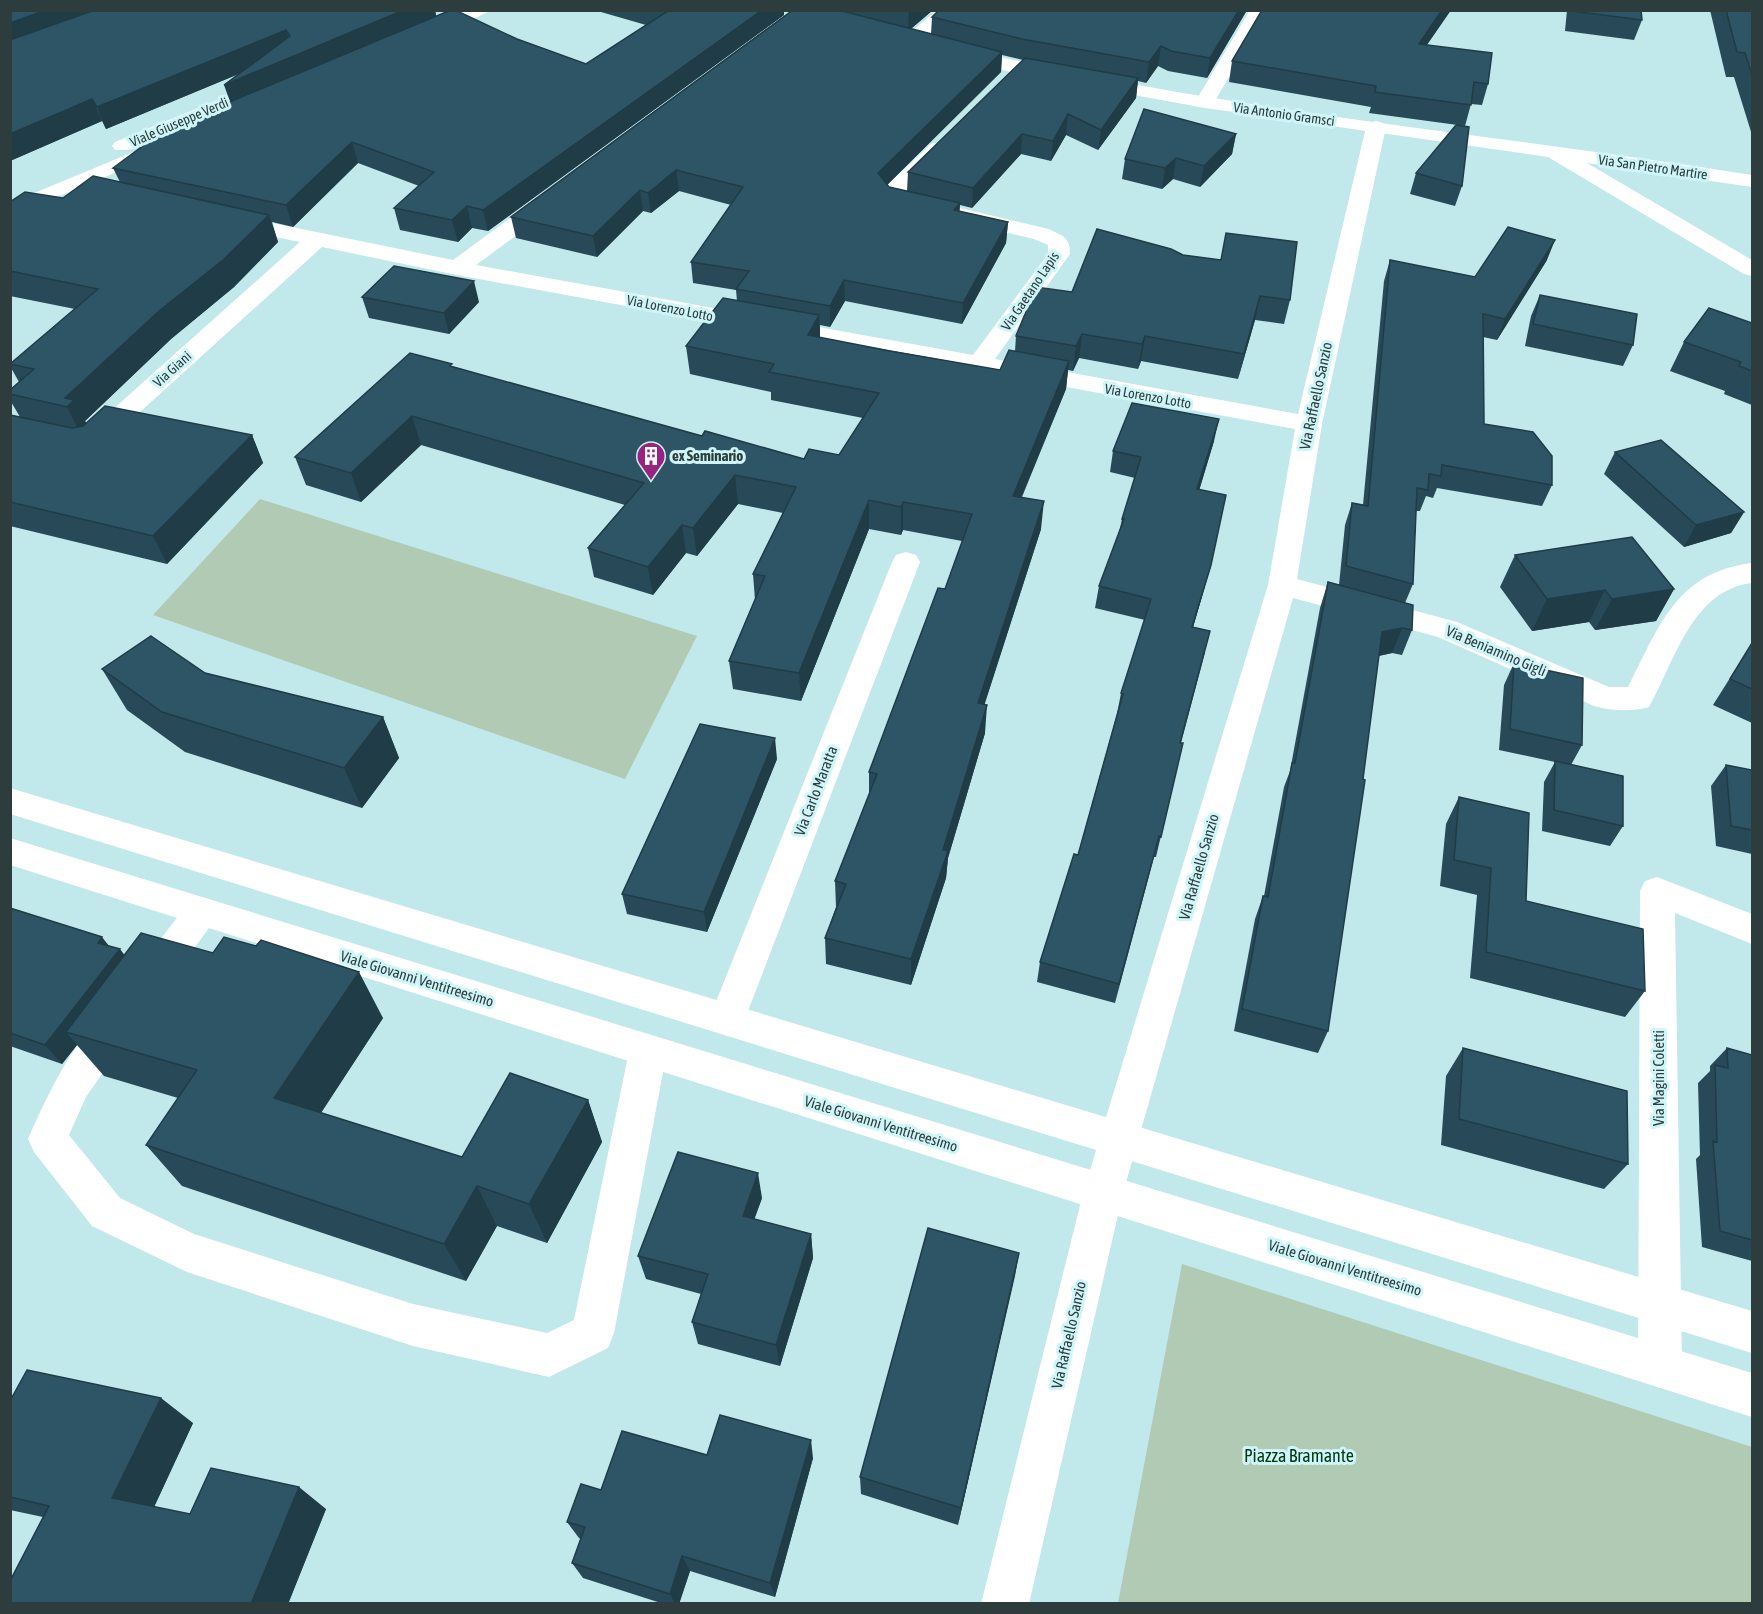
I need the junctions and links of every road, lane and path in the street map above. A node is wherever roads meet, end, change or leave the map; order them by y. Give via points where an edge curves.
1 (447, 10) edge
2 (483, 10) edge
3 (948, 10) edge
4 (1259, 10) edge
5 (890, 37) edge
6 (912, 42) junction
7 (1019, 68) junction
8 (294, 74) edge
9 (1002, 85) edge
10 (285, 94) edge
11 (1205, 102) junction
12 (1376, 127) junction
13 (951, 135) edge
14 (1554, 152) junction
15 (1752, 181) edge
16 (70, 186) junction
17 (563, 190) edge
18 (10, 192) edge
19 (105, 194) edge
20 (10, 211) edge
21 (210, 217) edge
22 (315, 241) junction
23 (457, 268) junction
24 (1752, 269) edge
25 (978, 365) junction
26 (1309, 424) junction
27 (10, 429) edge
28 (906, 562) dead end
29 (1752, 573) edge
30 (1282, 585) junction
31 (10, 801) edge
32 (10, 851) edge
33 (202, 911) junction
34 (1752, 928) edge
35 (727, 1019) junction
36 (648, 1051) junction
37 (1119, 1139) junction
38 (1103, 1193) junction
39 (1660, 1304) junction
40 (1752, 1332) edge
41 (1660, 1366) junction
42 (1752, 1395) edge
43 (1005, 1604) edge

1 - 2 street via 408,34
3 - 6 street
4 - 11 street
5 - 6 street, Via Antonio Gramsci
6 - 7 street, Via Antonio Gramsci
7 - 9 street
7 - 11 street, Via Antonio Gramsci
8 - 18 street, Viale Giuseppe Verdi
10 - 16 street, Viale Giuseppe Verdi
11 - 12 street, Via Antonio Gramsci
12 - 14 street, Via Antonio Gramsci
12 - 26 street, Via Raffaello Sanzio
13 - 25 street, Via Gaetano Lapis via 891,194 897,200 1041,234 1059,242 1059,254
14 - 15 street, Via San Pietro Martire
14 - 24 street, Via Antonio Gramsci
16 - 19 street
16 - 20 street, Viale Giuseppe Verdi
17 - 23 street
21 - 22 street, Via Lorenzo Lotto
22 - 23 street, Via Lorenzo Lotto
22 - 27 street, Via Giani via 87,446
23 - 25 street, Via Lorenzo Lotto
25 - 26 street, Via Lorenzo Lotto
26 - 30 street, Via Raffaello Sanzio
28 - 35 street, Via Carlo Maratta
29 - 30 street, Via Beniamino Gigli via 1729,575 1709,584 1688,605 1638,699 1605,698 1447,629
30 - 37 street, Via Raffaello Sanzio
31 - 35 street
32 - 33 street, Viale Giovanni Ventitreesimo
33 - 36 street, Viale Giovanni Ventitreesimo
33 - 36 street via 71,1086 48,1140 106,1212 187,1252 413,1325 549,1354 593,1333
34 - 39 street, Via Magini Coletti via 1657,891
35 - 37 street
36 - 38 street, Viale Giovanni Ventitreesimo
37 - 38 street, Via Raffaello Sanzio
37 - 39 street
38 - 41 street, Viale Giovanni Ventitreesimo
38 - 43 street, Via Raffaello Sanzio
39 - 40 street
39 - 41 street, Via Magini Coletti
41 - 42 street, Viale Giovanni Ventitreesimo

